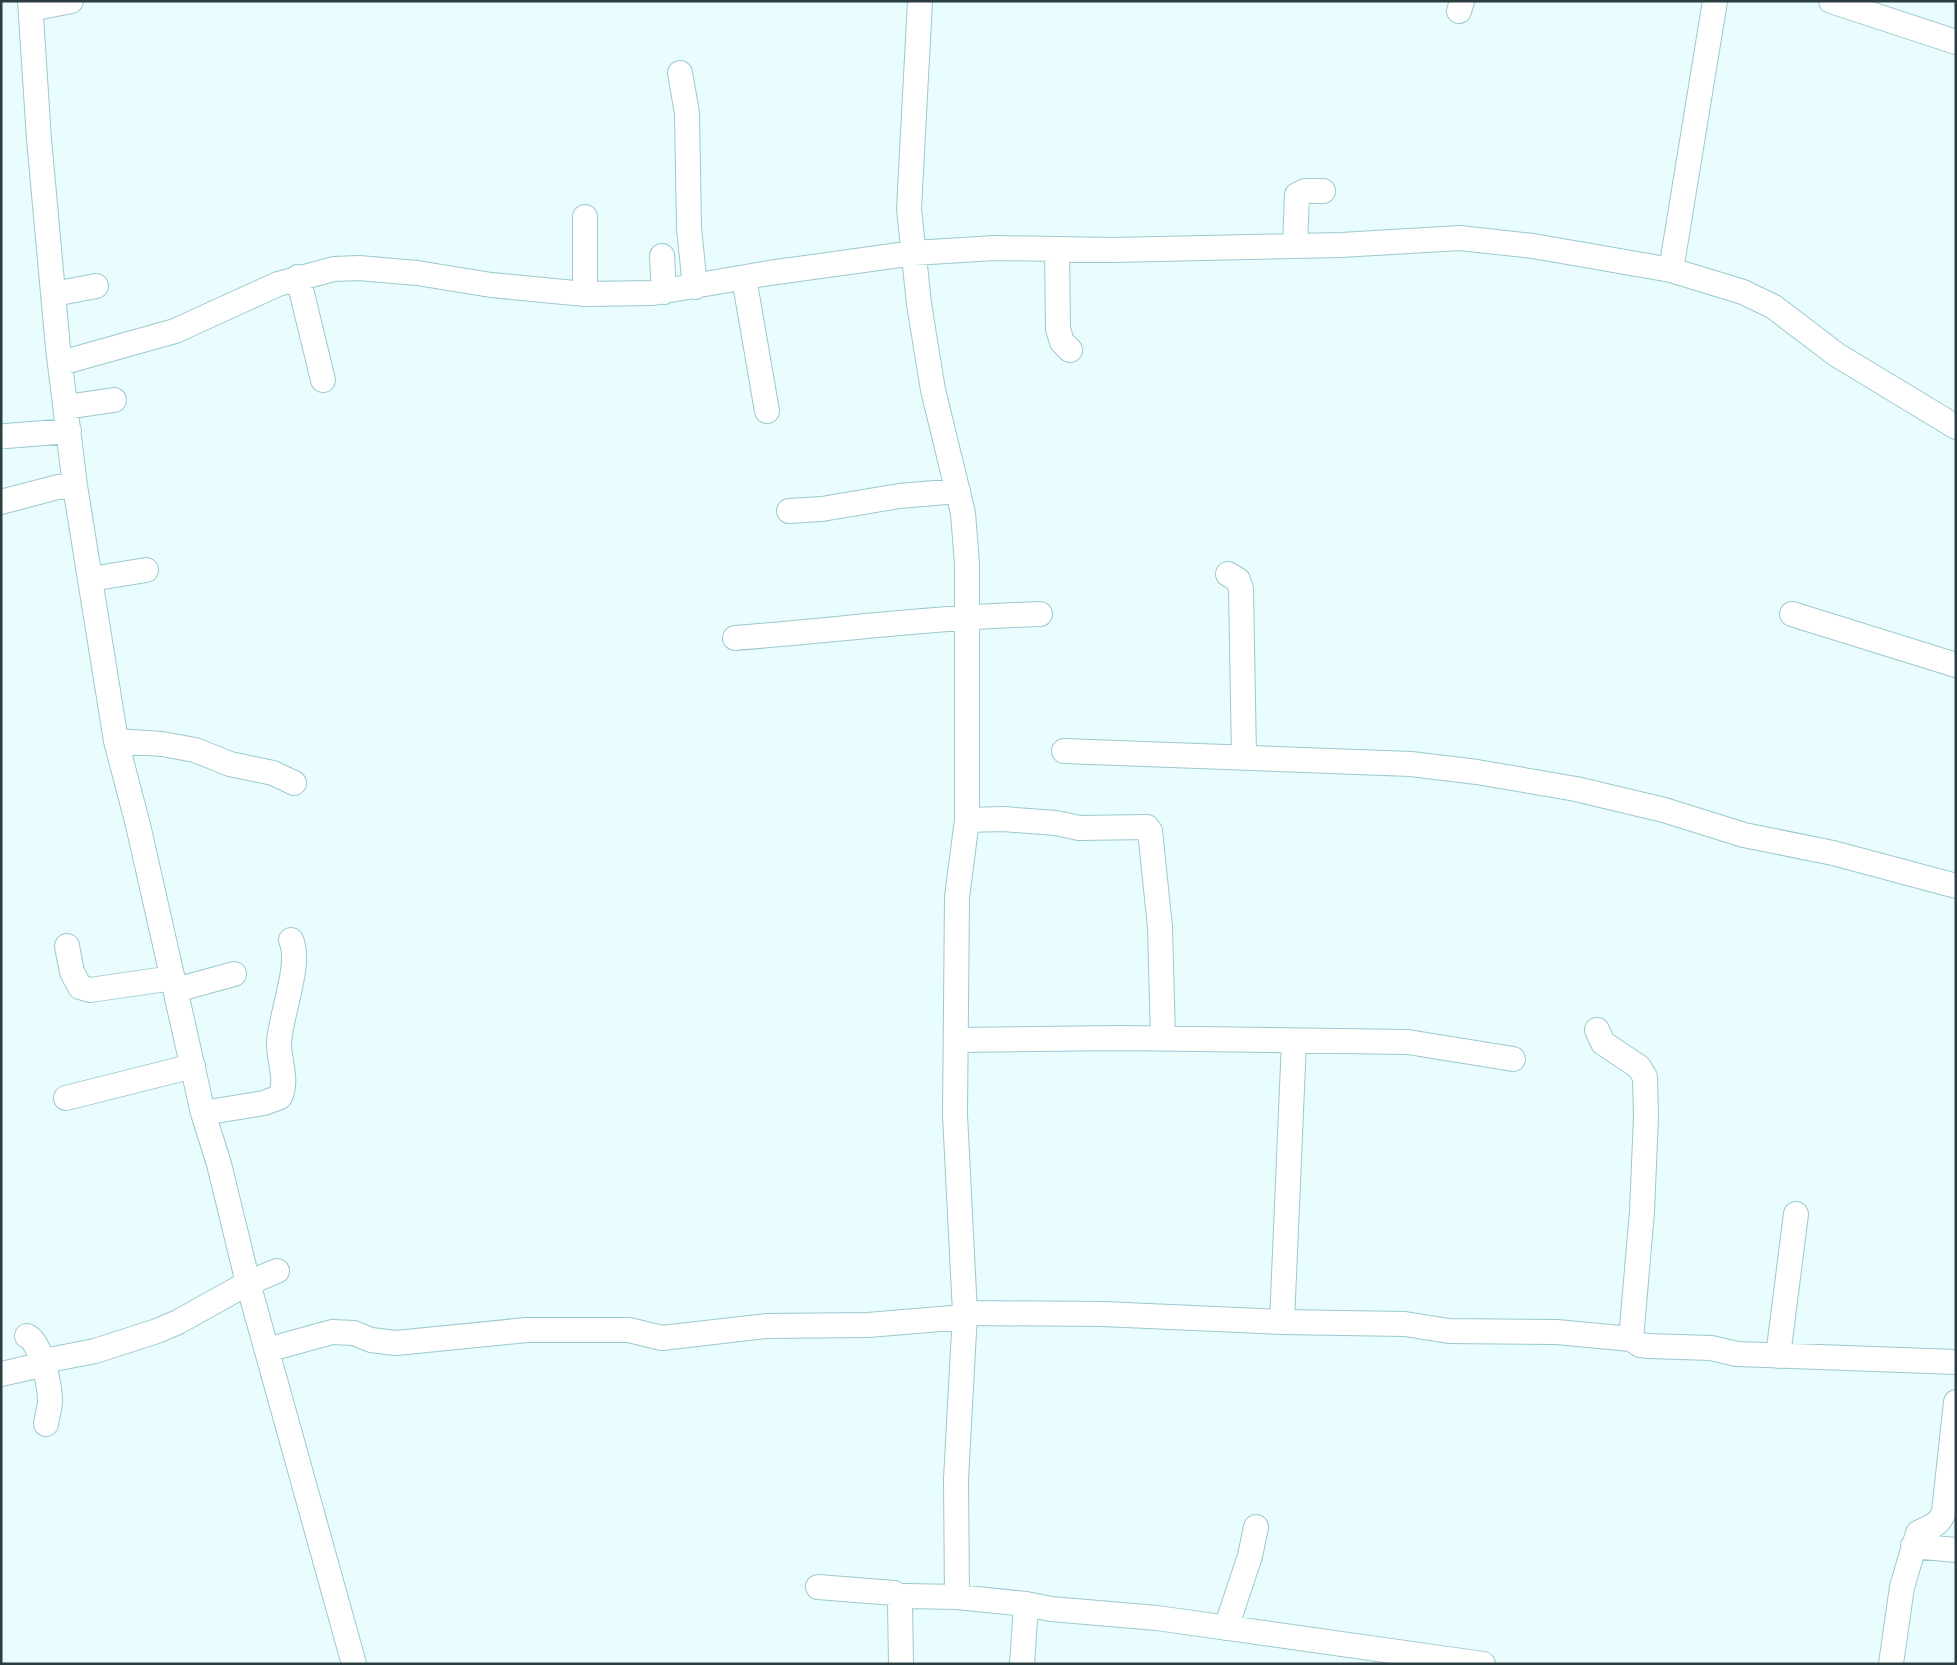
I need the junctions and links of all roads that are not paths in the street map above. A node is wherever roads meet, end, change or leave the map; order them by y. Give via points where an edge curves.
1 (71, 1) edge
2 (920, 1) edge
3 (1715, 1) edge
4 (1831, 1) edge
5 (30, 5) edge
6 (1956, 42) edge
7 (680, 73) dead end
8 (1323, 191) dead end
9 (585, 217) dead end
10 (1295, 232) junction
11 (1057, 249) junction
12 (914, 253) junction
13 (1672, 266) junction
14 (693, 273) junction
15 (298, 277) junction
16 (744, 278) junction
17 (96, 286) dead end
18 (586, 289) junction
19 (54, 294) junction
20 (1070, 350) dead end
21 (60, 363) junction
22 (323, 380) dead end
23 (114, 400) dead end
24 (66, 407) junction
25 (767, 411) dead end
26 (1956, 427) edge
27 (54, 432) junction
28 (6, 436) dead end
29 (66, 486) junction
30 (958, 491) junction
31 (1, 502) edge
32 (789, 511) dead end
33 (146, 570) dead end
34 (1228, 574) dead end
35 (91, 579) junction
36 (1040, 614) dead end
37 (1792, 614) dead end
38 (982, 616) junction
39 (735, 638) dead end
40 (1956, 665) edge
41 (116, 741) junction
42 (1064, 751) dead end
43 (1244, 757) junction
44 (294, 783) dead end
45 (973, 820) junction
46 (1956, 886) edge
47 (291, 940) dead end
48 (67, 946) dead end
49 (234, 974) dead end
50 (171, 983) junction
51 (1597, 1030) dead end
52 (1163, 1039) junction
53 (959, 1040) junction
54 (1294, 1041) junction
55 (1513, 1059) dead end
56 (189, 1067) junction
57 (66, 1098) dead end
58 (203, 1113) junction
59 (1796, 1214) dead end
60 (277, 1271) dead end
61 (233, 1290) junction
62 (967, 1314) junction
63 (1282, 1322) junction
64 (27, 1336) dead end
65 (1632, 1339) junction
66 (267, 1350) junction
67 (1778, 1356) junction
68 (1956, 1362) edge
69 (43, 1363) junction
70 (1, 1374) edge
71 (1956, 1402) edge
72 (46, 1424) dead end
73 (1950, 1512) edge
74 (1256, 1527) dead end
75 (1914, 1546) junction
76 (1956, 1550) edge
77 (818, 1587) dead end
78 (957, 1597) junction
79 (902, 1598) junction
80 (1026, 1604) junction
81 (1226, 1628) junction
82 (1361, 1655) edge
83 (354, 1664) edge
84 (901, 1664) edge
85 (1022, 1664) edge
86 (1484, 1664) edge
87 (1892, 1664) edge

1 - 5 street
2 - 12 street via 909,209
3 - 13 street
4 - 6 street
5 - 19 street via 38,140
7 - 14 street via 686,113
8 - 10 street via 1297,194
9 - 18 street
10 - 11 street via 1113,250
10 - 13 street via 1341,245 1460,238
11 - 12 street via 994,248
11 - 20 street via 1058,329 1062,342
12 - 16 street
12 - 30 street via 933,390
13 - 26 street via 1774,307 1837,355
14 - 16 street
14 - 18 street via 663,273
15 - 18 street via 334,269 359,268
15 - 21 street via 174,331
15 - 22 street
16 - 25 street
17 - 19 street
19 - 21 street
21 - 24 street
23 - 24 street
24 - 27 street
27 - 28 street
27 - 29 street
29 - 31 street
29 - 35 street
30 - 32 street
30 - 38 street via 967,564
33 - 35 street
34 - 43 street via 1238,580 1241,589
35 - 41 street
36 - 38 street
37 - 40 street
38 - 39 street
38 - 45 street
41 - 44 street via 195,750 230,764 273,773
41 - 50 street
42 - 43 street
43 - 46 street via 1411,764 1545,783 1664,810 1744,835 1833,853
45 - 52 street via 1004,819 1078,828 1142,826 1150,831 1160,927
45 - 53 street via 957,897
47 - 58 street via 293,964 279,1043 284,1089 280,1097 264,1103
48 - 50 street via 72,972 80,987 90,990 141,983
49 - 50 street
50 - 56 street
51 - 65 street via 1603,1043 1639,1067 1645,1077 1642,1212
52 - 53 street
52 - 54 street
53 - 62 street via 955,1116
54 - 55 street via 1408,1042
54 - 63 street
56 - 57 street
56 - 58 street
58 - 61 street via 219,1164
59 - 67 street
60 - 61 street
61 - 66 street
61 - 69 street via 157,1331
62 - 63 street via 999,1312
62 - 66 street via 868,1324 766,1326 662,1338 622,1330 527,1330 396,1343 371,1340 354,1333 332,1332
62 - 78 street via 956,1479
63 - 65 street via 1405,1324 1449,1331 1557,1332
64 - 69 street
65 - 67 street via 1648,1346 1702,1347 1737,1354
66 - 83 street
67 - 68 street
69 - 70 street
69 - 72 street via 50,1403
71 - 73 street
73 - 75 street via 1932,1527 1918,1533
74 - 81 street via 1250,1556
75 - 76 street
75 - 87 street via 1902,1587
77 - 79 street via 894,1593
78 - 79 street
78 - 80 street
79 - 84 street
80 - 81 street
80 - 85 street
81 - 82 street
82 - 86 street

